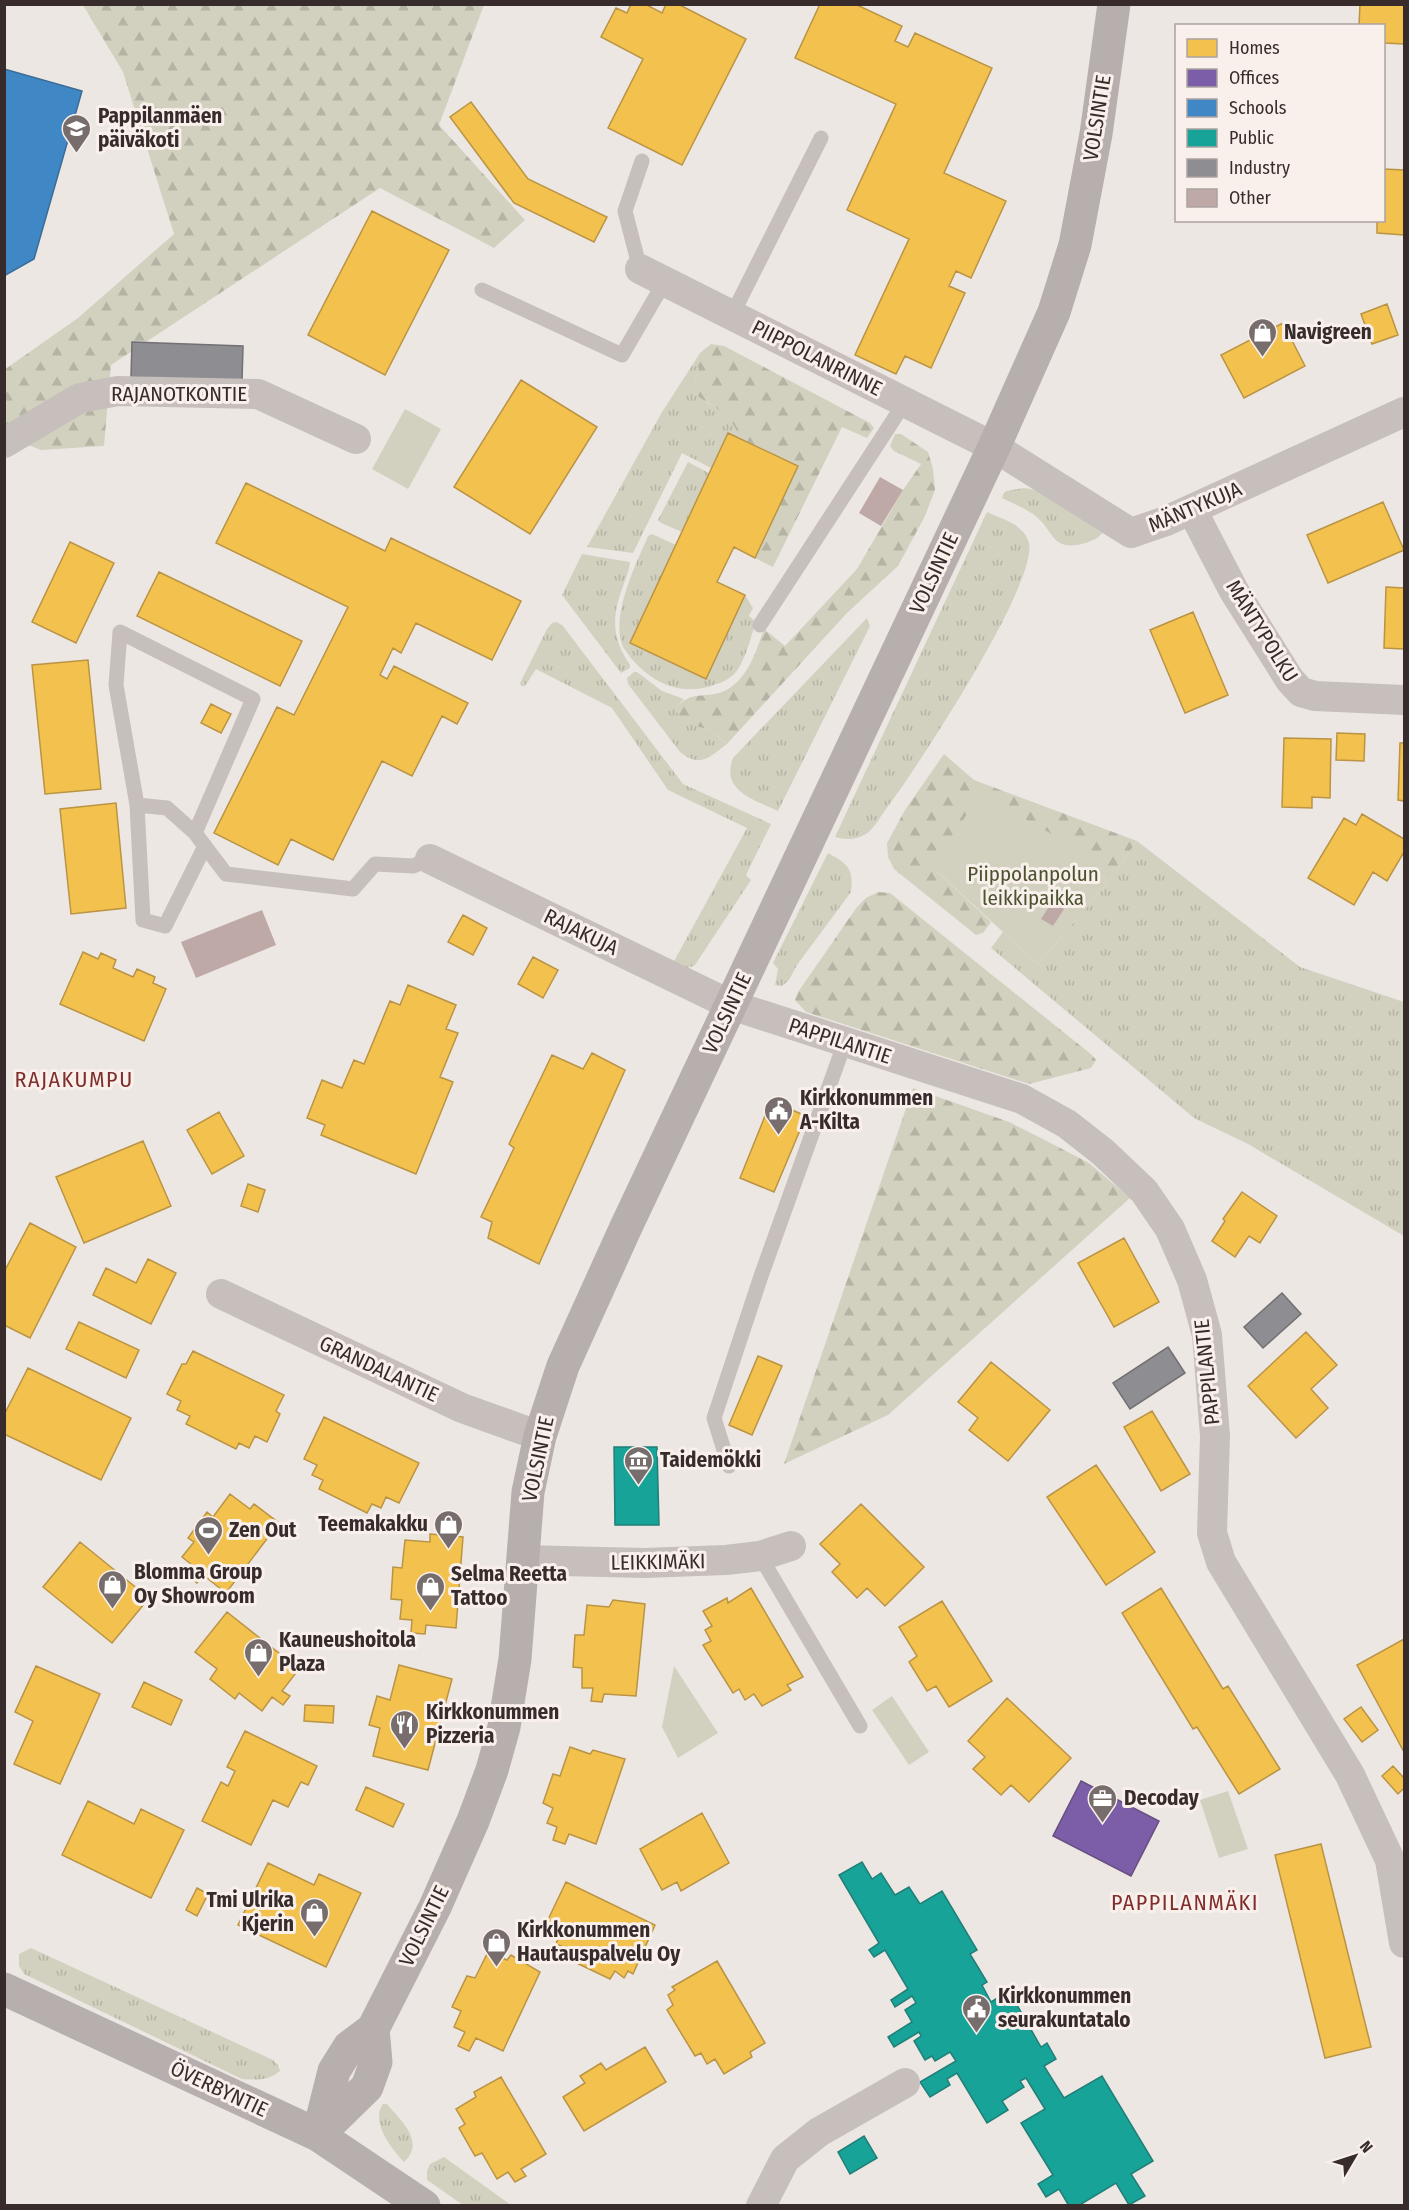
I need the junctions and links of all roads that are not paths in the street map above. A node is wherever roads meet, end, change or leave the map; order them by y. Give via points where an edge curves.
1 (1114, 4) edge
2 (821, 138) dead end
3 (642, 161) dead end
4 (653, 275) junction
5 (482, 290) dead end
6 (732, 315) junction
7 (905, 402) junction
8 (1404, 412) edge
9 (356, 439) dead end
10 (4, 443) edge
11 (994, 447) junction
12 (1192, 510) junction
13 (760, 625) dead end
14 (1404, 700) edge
15 (137, 806) junction
16 (195, 832) junction
17 (205, 846) junction
18 (430, 859) joint
19 (731, 1005) junction
20 (845, 1042) junction
21 (221, 1294) dead end
22 (540, 1436) junction
23 (729, 1466) dead end
24 (791, 1546) dead end
25 (760, 1556) junction
26 (522, 1560) junction
27 (860, 1726) dead end
28 (1399, 1877) edge
29 (1404, 1943) edge
30 (4, 1989) edge
31 (905, 2083) dead end
32 (318, 2135) junction
33 (424, 2205) edge
34 (761, 2205) edge

1 - 11 street, VOLSINTIE via 1096,134 1074,245 1054,312
2 - 6 lane
3 - 4 lane via 625,211
4 - 5 lane via 622,355
4 - 6 street, PIIPPOLANRINNE
6 - 7 street, PIIPPOLANRINNE
7 - 11 street, PIIPPOLANRINNE
7 - 13 lane
8 - 12 street, MÄNTYKUJA
9 - 10 street, RAJANOTKONTIE via 258,394 118,391 80,398
11 - 12 street, MÄNTYKUJA via 1131,533
11 - 19 street, VOLSINTIE
12 - 14 street, MÄNTYPOLKU via 1234,591 1301,692
15 - 16 lane via 167,807
15 - 16 lane via 116,686 120,632 253,699
15 - 17 lane via 143,920 165,926
16 - 17 lane
17 - 18 lane via 226,874 353,889 375,864 413,866
18 - 19 street, RAJAKUJA
19 - 20 street, PAPPILANTIE
19 - 22 street, VOLSINTIE via 563,1366
20 - 23 lane via 714,1418
20 - 28 street, PAPPILANTIE via 1022,1099 1066,1124 1144,1191 1170,1229 1192,1280 1207,1335 1215,1436 1212,1533 1221,1562 1350,1775
21 - 22 street, GRANDALANTIE via 462,1408
22 - 26 street, VOLSINTIE via 528,1492
24 - 25 street, LEIKKIMÄKI
25 - 26 street, LEIKKIMÄKI via 644,1563
25 - 27 lane
26 - 32 street, VOLSINTIE via 515,1659 504,1727 492,1770 435,1907 373,2029 376,2062 367,2087
28 - 29 street, PAPPILANTIE
30 - 32 street, ÖVERBYNTIE
31 - 34 street via 819,2132 785,2159
32 - 33 street, ÖVERBYNTIE

